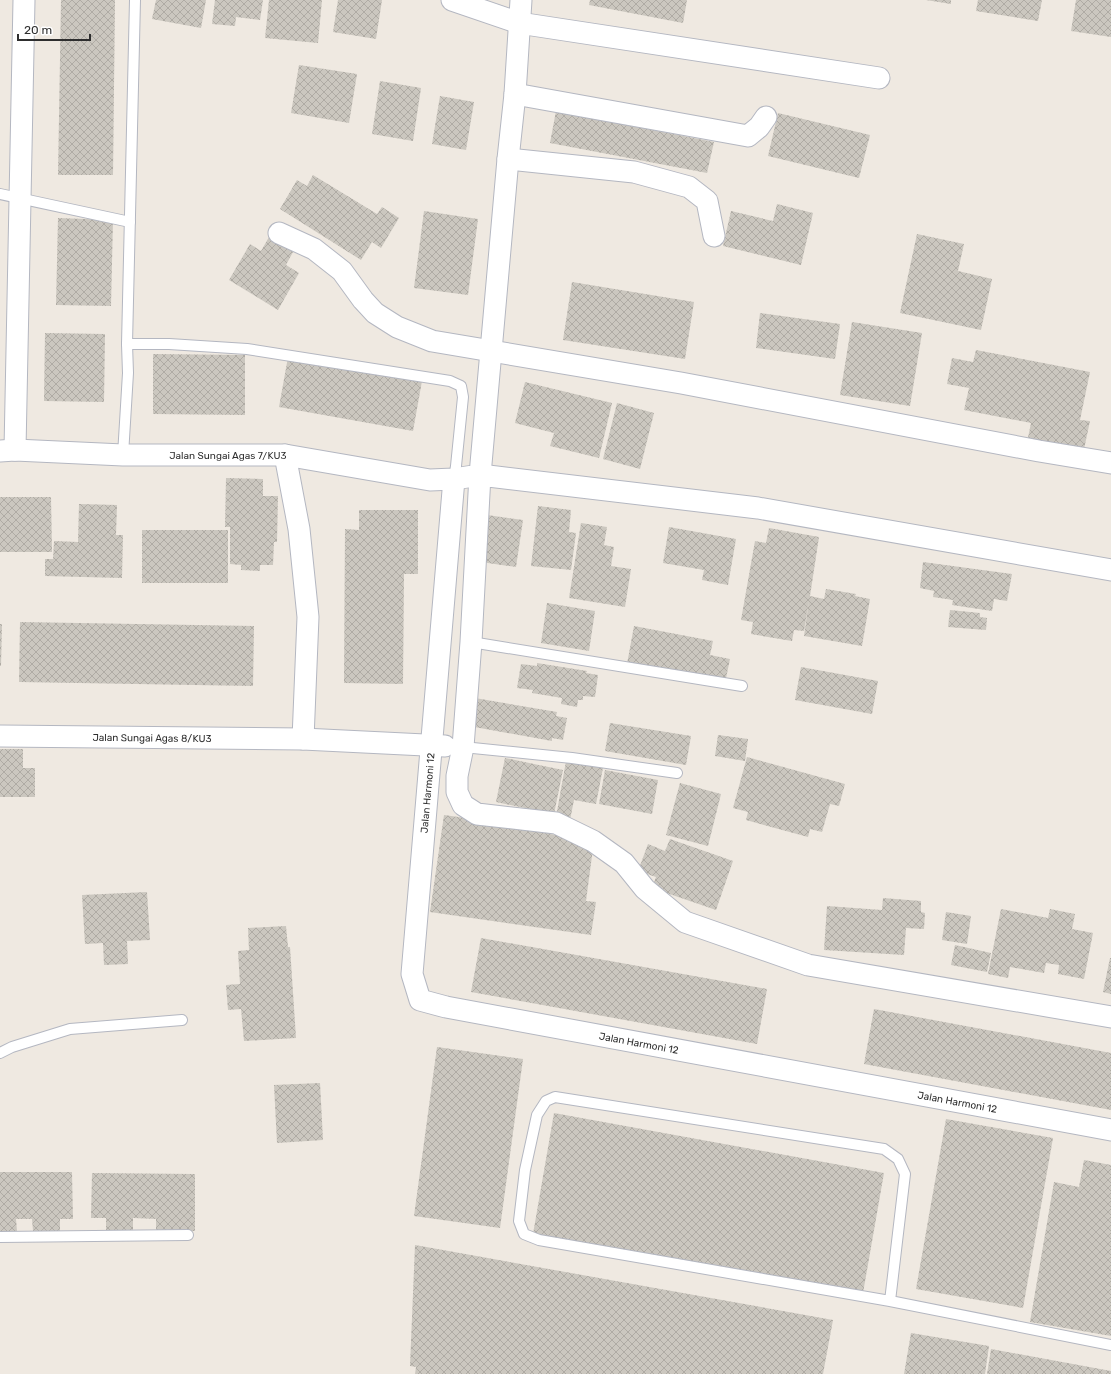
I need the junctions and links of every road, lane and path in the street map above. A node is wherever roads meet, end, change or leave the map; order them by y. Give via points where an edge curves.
1 (24, 0) edge
2 (135, 0) edge
3 (452, 0) edge
4 (520, 0) edge
5 (519, 23) junction
6 (879, 78) dead end
7 (515, 94) junction
8 (766, 117) dead end
9 (508, 159) junction
10 (0, 194) edge
11 (21, 199) junction
12 (130, 222) junction
13 (279, 233) dead end
14 (714, 236) dead end
15 (127, 344) junction
16 (492, 352) junction
17 (7, 451) edge
18 (123, 455) junction
19 (285, 455) junction
20 (1111, 463) edge
21 (480, 475) junction
22 (454, 479) junction
23 (1111, 570) edge
24 (471, 642) junction
25 (742, 686) dead end
26 (0, 736) edge
27 (303, 739) junction
28 (432, 745) junction
29 (463, 747) junction
30 (677, 773) dead end
31 (1111, 1017) edge
32 (182, 1020) dead end
33 (0, 1053) edge
34 (1111, 1130) edge
35 (188, 1235) dead end
36 (0, 1237) edge
37 (890, 1302) junction
38 (1111, 1345) edge

1 - 11 street
2 - 12 lane
3 - 5 street
4 - 5 street
5 - 6 street
5 - 7 street
7 - 8 street via 748,136
7 - 9 street
9 - 14 street via 634,172 689,187 707,201
9 - 16 street
10 - 11 lane
11 - 12 lane
11 - 17 street
12 - 15 lane
13 - 16 street via 314,250 342,271 375,314 397,327 432,341
15 - 18 lane via 128,373
15 - 22 lane via 247,349 450,381 461,386 463,397
16 - 20 street via 681,383
16 - 21 street
17 - 18 street, Jalan Sungai Agas 7/KU3
18 - 19 street, Jalan Sungai Agas 7/KU3
19 - 22 street, Jalan Sungai Agas 7/KU3 via 430,480
19 - 27 street via 299,529 308,617
21 - 22 street, Jalan Sungai Agas 7/KU3
21 - 23 street, Jalan Sungai Agas 7/KU3 via 758,508
21 - 24 street
22 - 28 street
24 - 25 lane
24 - 29 street
26 - 27 street, Jalan Sungai Agas 8/KU3
27 - 28 street, Jalan Sungai Agas 8/KU3
28 - 29 street, Jalan Sungai Agas 8/KU3
28 - 34 street, Jalan Harmoni 12 via 412,974 420,1000 454,1009
29 - 30 lane via 572,758
29 - 31 street via 457,776 457,792 463,805 477,814 556,823 593,841 624,863 645,889 685,922 808,965
32 - 33 lane via 70,1029
35 - 36 lane
37 - 37 lane via 539,1240 524,1234 519,1221 523,1184 538,1114 546,1101 555,1097 884,1149 898,1158 905,1174
37 - 38 lane

